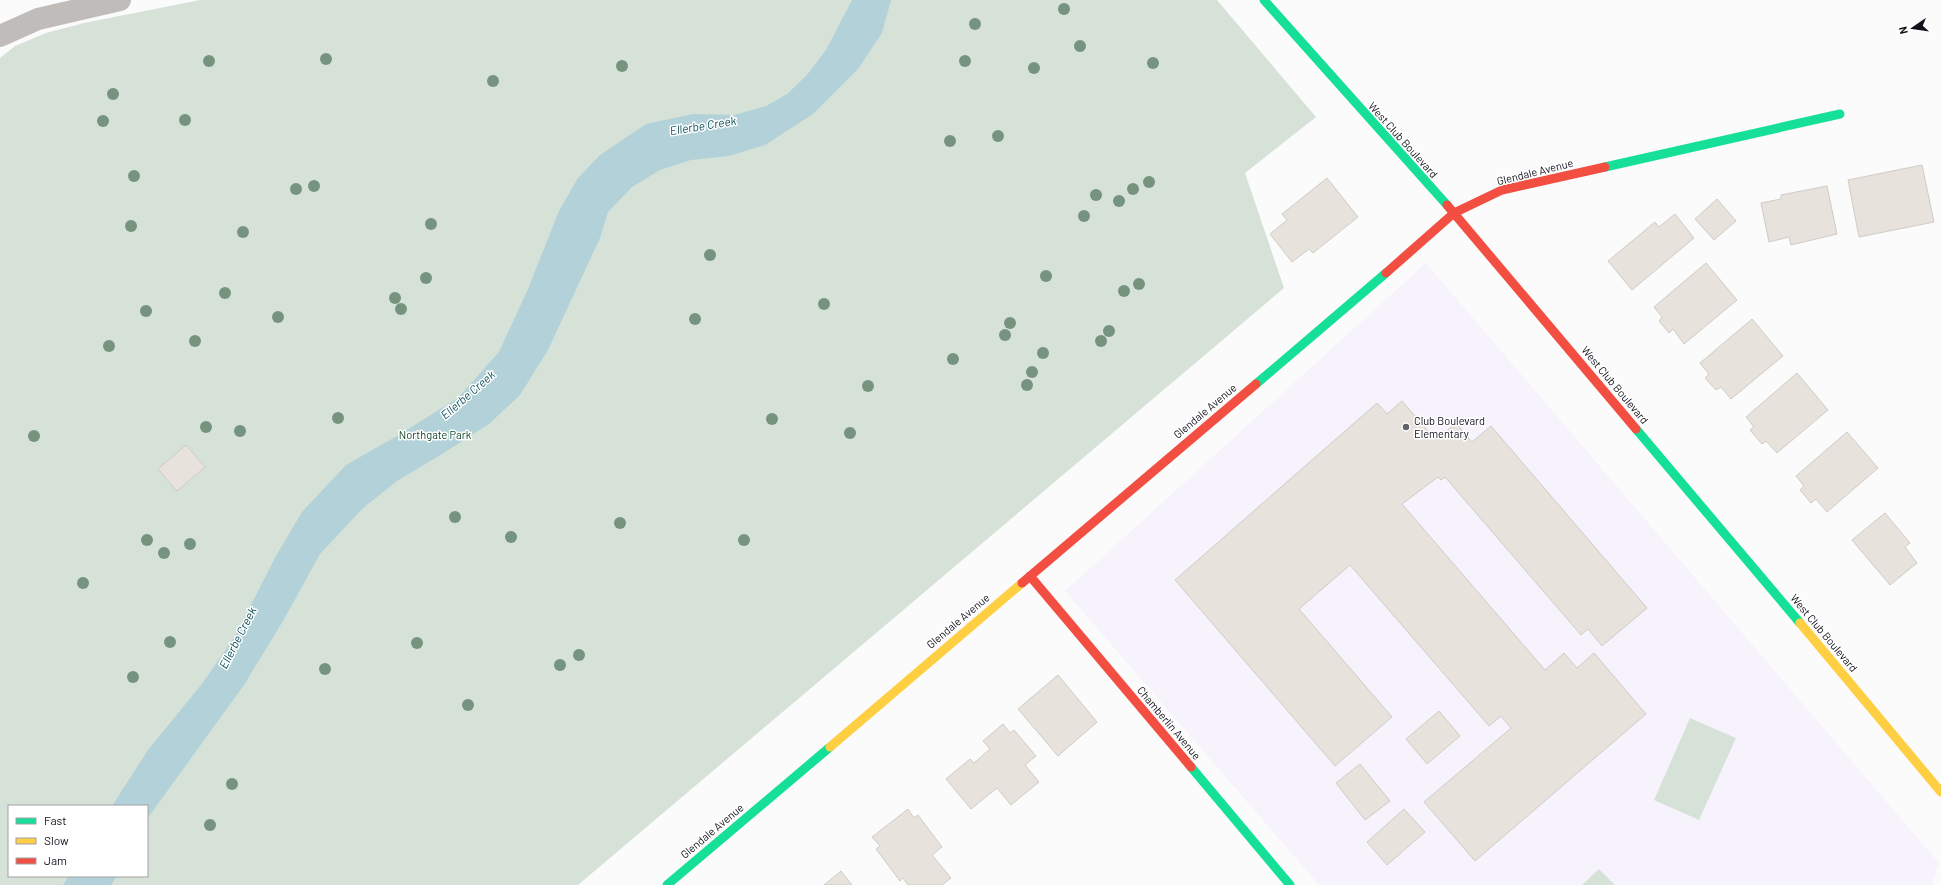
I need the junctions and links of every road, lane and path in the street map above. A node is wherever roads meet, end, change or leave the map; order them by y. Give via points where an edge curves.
1 (120, 0) edge
2 (1264, 0) edge
3 (0, 36) edge
4 (1840, 114) dead end
5 (1454, 213) junction
6 (1030, 576) junction
7 (1941, 792) edge
8 (667, 885) edge
9 (1290, 885) edge

1 - 3 street via 38,19
2 - 5 street, West Club Boulevard
4 - 5 street, Glendale Avenue via 1502,190
5 - 6 street, Glendale Avenue
5 - 7 street, West Club Boulevard
6 - 8 street, Glendale Avenue
6 - 9 street, Chamberlin Avenue

